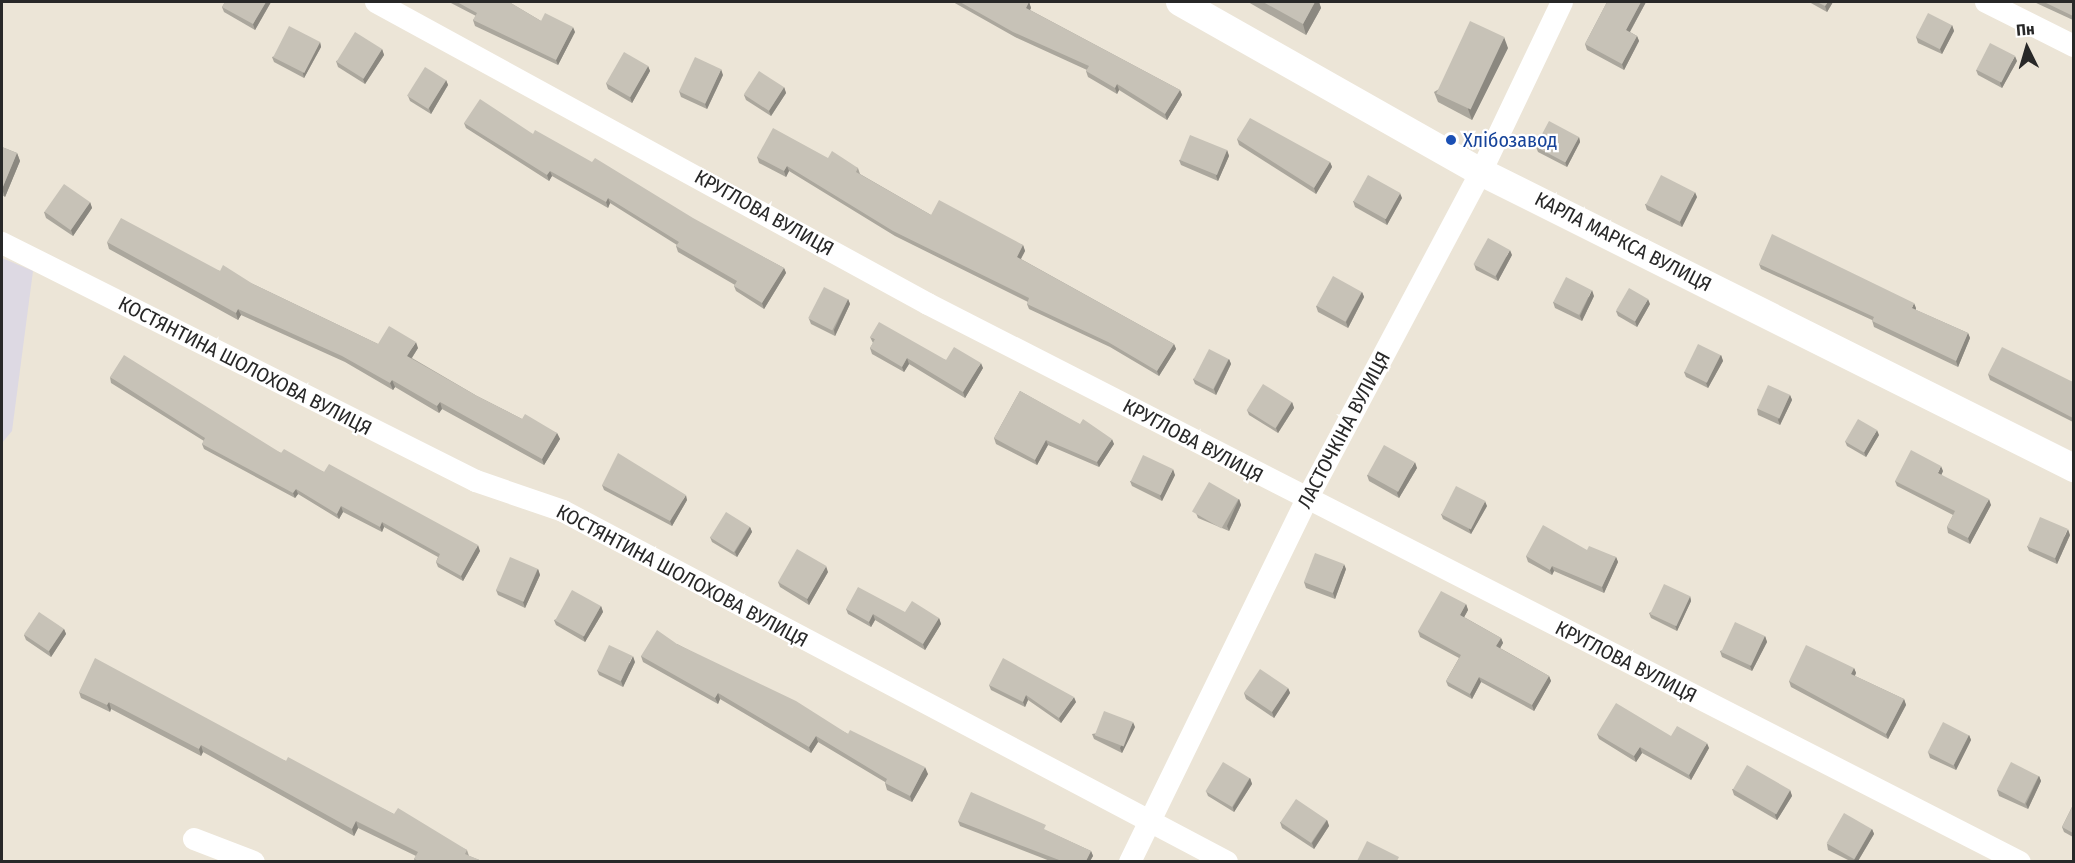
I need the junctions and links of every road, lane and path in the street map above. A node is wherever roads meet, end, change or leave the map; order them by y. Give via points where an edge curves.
1 (376, 2) edge
2 (1180, 2) edge
3 (1562, 2) edge
4 (1986, 2) edge
5 (2073, 46) edge
6 (1481, 172) junction
7 (2, 243) edge
8 (2073, 468) edge
9 (1306, 501) junction
10 (1149, 823) junction
11 (194, 838) dead end
12 (254, 861) edge
13 (1130, 861) edge
14 (1227, 861) edge
15 (2020, 861) edge

1 - 9 street, КРУГЛОВА ВУЛИЦЯ via 928,304
2 - 6 street, КАРЛА МАРКСА ВУЛИЦЯ
3 - 6 street, ЛАСТОЧКІНА ВУЛИЦЯ
4 - 5 street
6 - 8 street, КАРЛА МАРКСА ВУЛИЦЯ
6 - 9 street, ЛАСТОЧКІНА ВУЛИЦЯ
7 - 10 street, КОСТЯНТИНА ШОЛОХОВА ВУЛИЦЯ via 476,481 563,511
9 - 10 street, ЛАСТОЧКІНА ВУЛИЦЯ
9 - 15 street, КРУГЛОВА ВУЛИЦЯ
10 - 13 street, ЛАСТОЧКІНА ВУЛИЦЯ
10 - 14 street, КОСТЯНТИНА ШОЛОХОВА ВУЛИЦЯ
11 - 12 street

